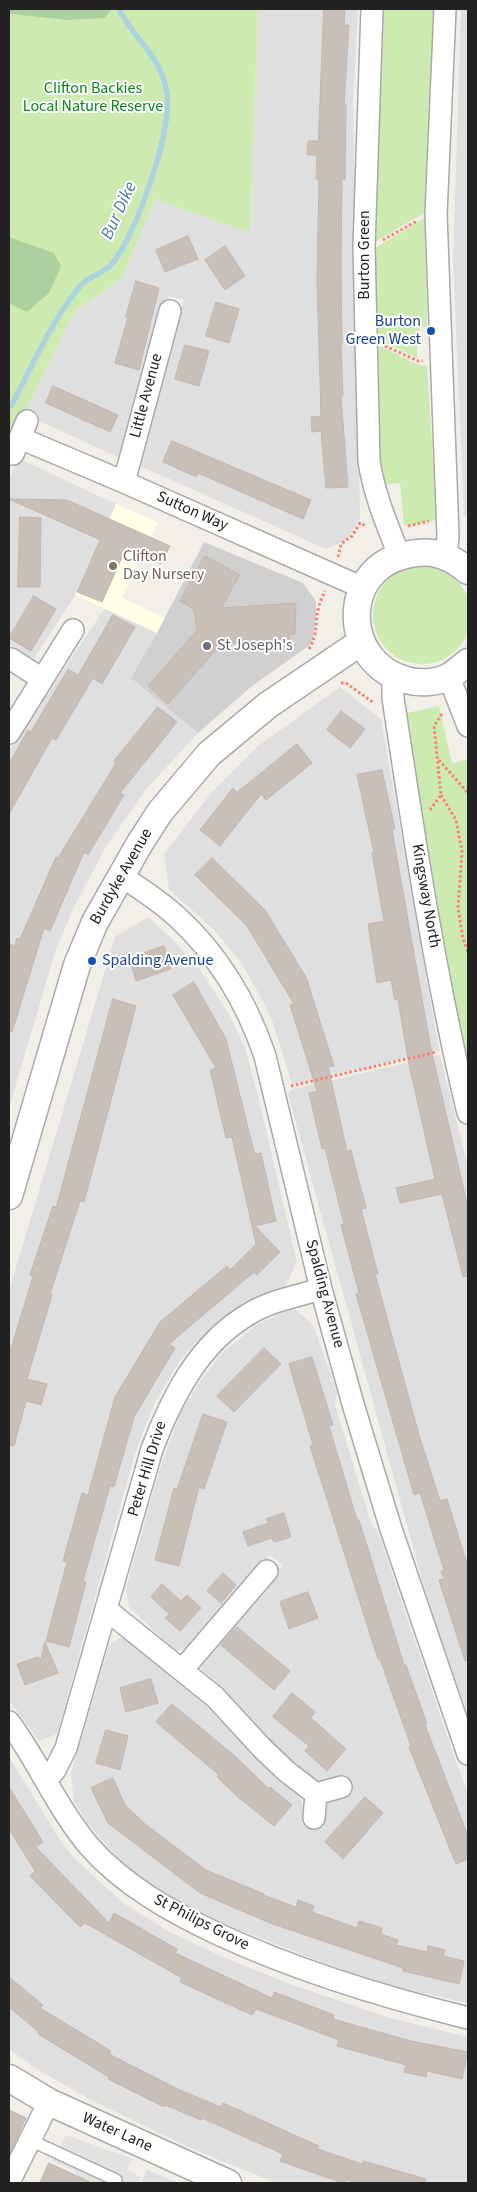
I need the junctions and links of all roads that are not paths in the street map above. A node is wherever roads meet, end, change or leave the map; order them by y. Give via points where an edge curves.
1 (372, 9) edge
2 (445, 9) edge
3 (170, 311) dead end
4 (20, 438) dead end
5 (124, 482) junction
6 (400, 556) junction
7 (446, 556) junction
8 (468, 571) edge
9 (363, 588) junction
10 (73, 630) dead end
11 (361, 642) junction
12 (11, 659) dead end
13 (459, 669) edge
14 (394, 677) junction
15 (42, 679) junction
16 (465, 718) edge
17 (9, 733) edge
18 (120, 875) junction
19 (468, 1113) edge
20 (9, 1196) edge
21 (321, 1289) junction
22 (266, 1571) dead end
23 (107, 1610) junction
24 (183, 1669) junction
25 (9, 1722) edge
26 (468, 1754) edge
27 (46, 1780) junction
28 (341, 1787) dead end
29 (316, 1794) junction
30 (314, 1818) dead end
31 (468, 2018) edge
32 (9, 2078) edge
33 (49, 2102) junction
34 (30, 2140) junction
35 (116, 2180) dead end
36 (9, 2182) edge
37 (228, 2183) edge

1 - 6 street, Burton Green via 364,247 369,461 372,480
2 - 7 street via 436,214 448,536
3 - 5 street, Little Avenue
4 - 5 street, Sutton Way
5 - 9 street, Sutton Way
6 - 7 street via 422,551
6 - 9 street via 376,570
7 - 8 street
9 - 11 street via 357,604 356,621
10 - 15 street
11 - 14 street via 370,658
11 - 18 street, Burdyke Avenue via 268,705 209,754 160,812
12 - 15 street
13 - 14 street via 429,682 416,683
13 - 16 street
14 - 19 street, Kingsway North via 393,698 413,832
15 - 17 street
18 - 20 street, Burdyke Avenue via 77,965
18 - 21 street, Spalding Avenue via 176,916 203,944 223,969 256,1028
21 - 23 street, Peter Hill Drive via 249,1313 213,1343 185,1377 152,1448
21 - 26 street, Spalding Avenue via 391,1529
22 - 24 street
23 - 24 street
23 - 27 street, Peter Hill Drive via 66,1748
24 - 29 street via 216,1697 286,1771
25 - 27 street, St Philips Grove
27 - 31 street, St Philips Grove via 78,1831 114,1871 191,1921 307,1972
28 - 29 street
29 - 30 street
32 - 33 street, Water Lane
33 - 34 street
33 - 37 street, Water Lane
34 - 35 lane
34 - 36 street

